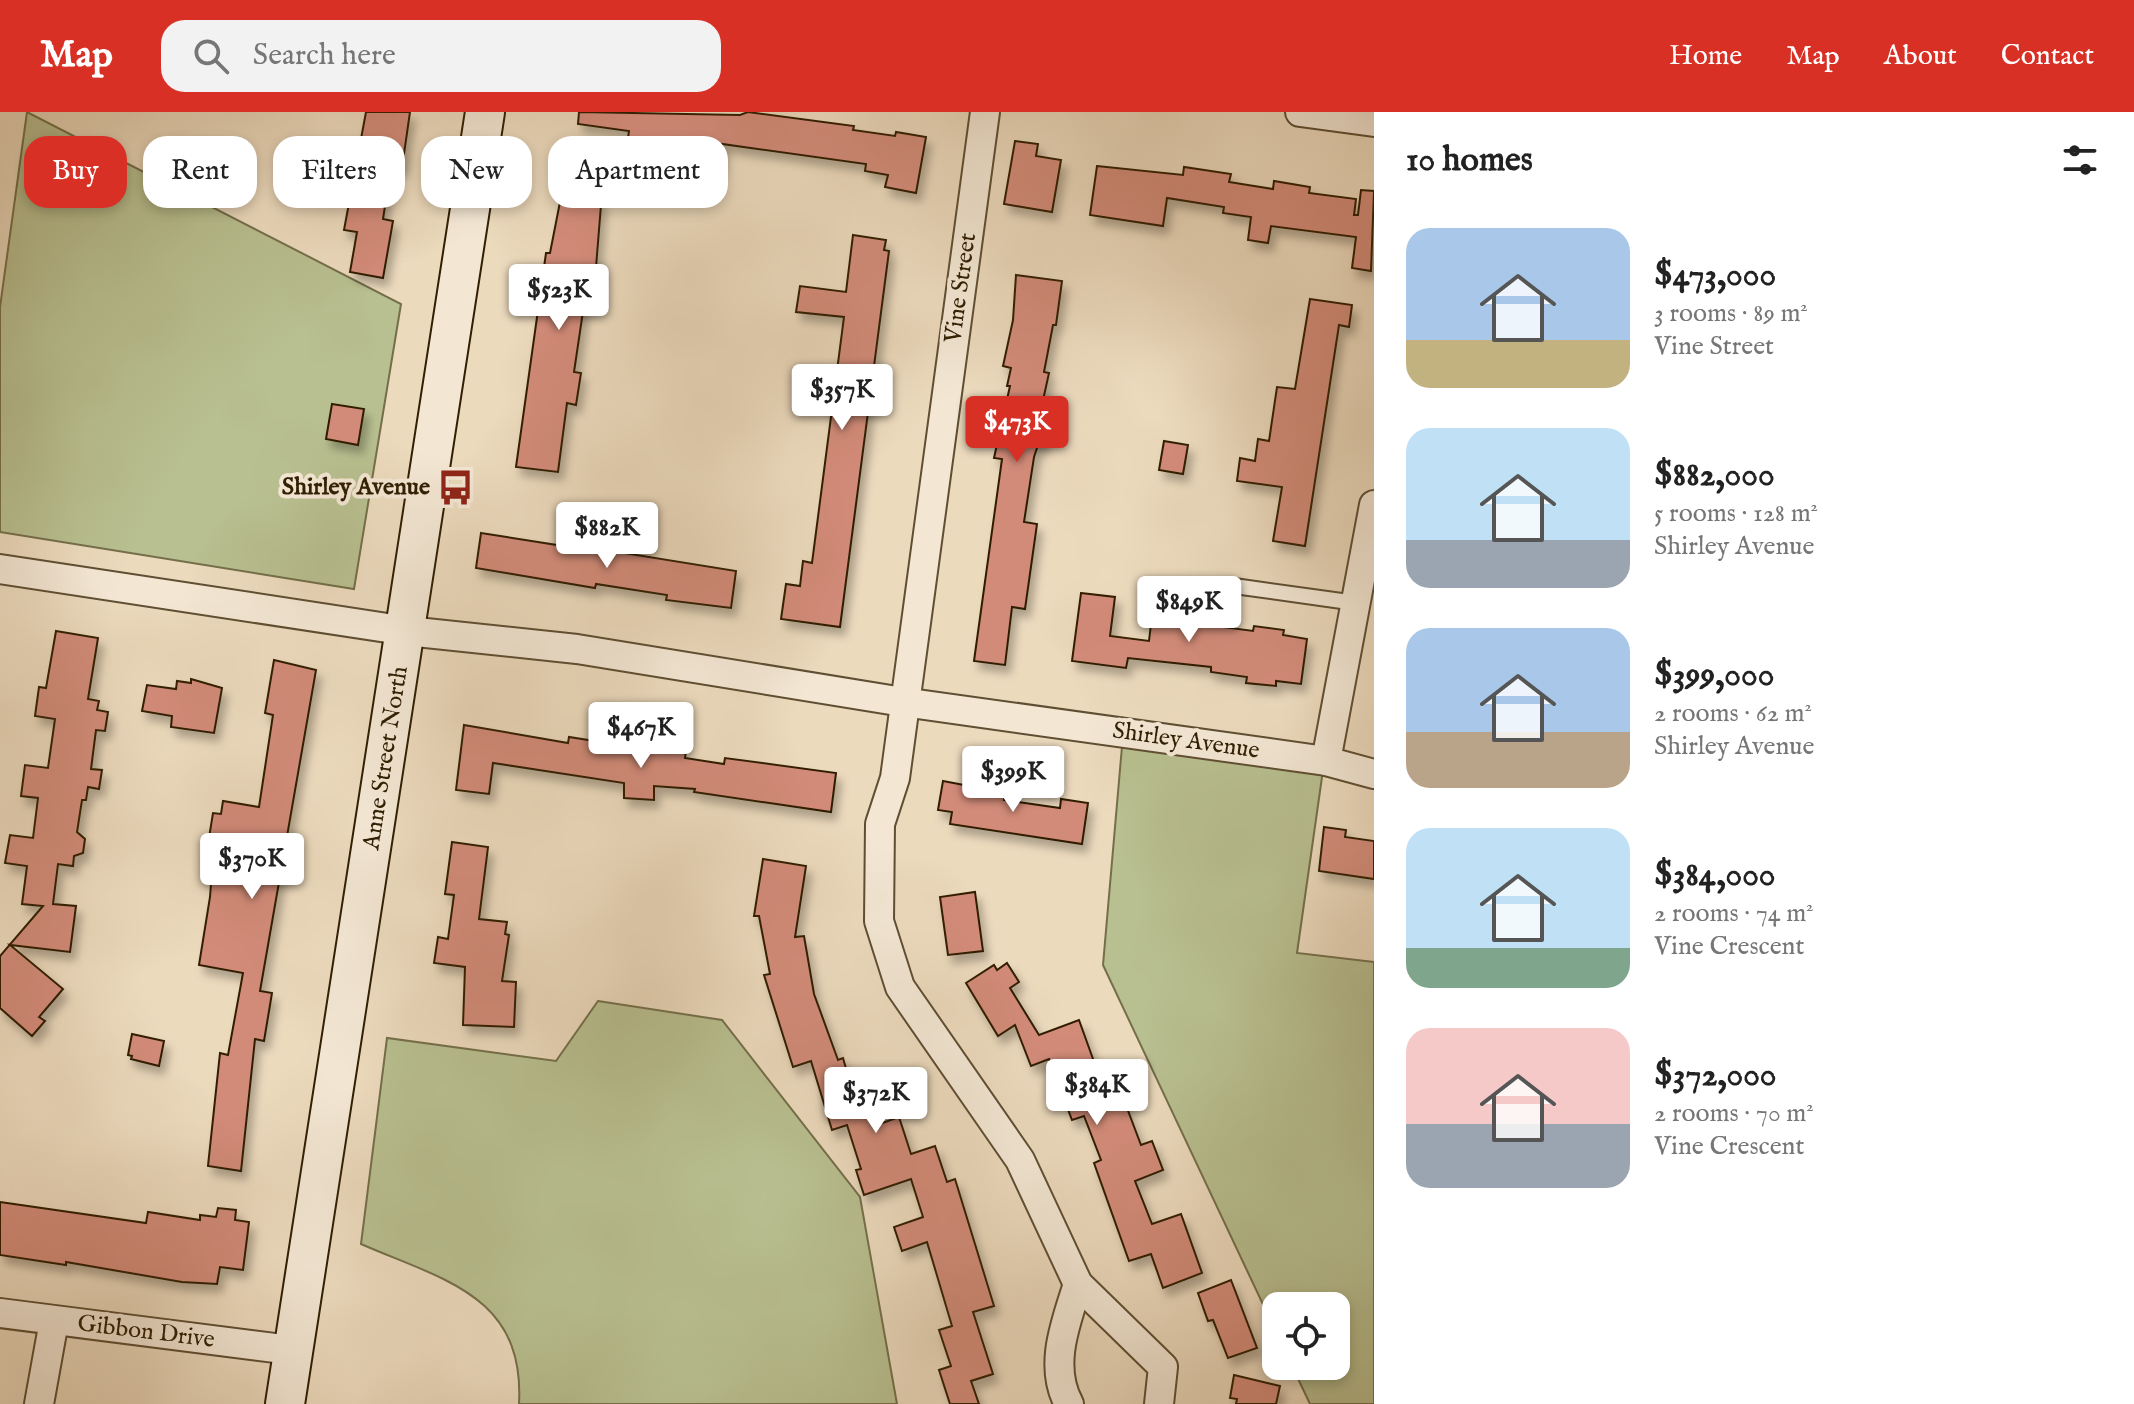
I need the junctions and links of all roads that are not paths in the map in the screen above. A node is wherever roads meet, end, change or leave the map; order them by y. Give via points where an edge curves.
1 (485, 112) edge
2 (985, 112) edge
3 (1300, 112) edge
4 (1374, 122) edge
5 (1374, 505) edge
6 (0, 569) edge
7 (1227, 585) dead end
8 (1356, 603) junction
9 (407, 631) junction
10 (903, 702) junction
11 (1326, 761) junction
12 (1374, 774) edge
13 (1078, 1284) junction
14 (0, 1313) edge
15 (54, 1321) junction
16 (291, 1350) junction
17 (39, 1404) edge
18 (285, 1404) edge
19 (1069, 1404) edge
20 (1159, 1404) edge

1 - 9 street, Anne Street North
2 - 10 street, Vine Street
3 - 4 street
5 - 8 street
6 - 9 street, Shirley Avenue
7 - 8 lane
8 - 11 street
9 - 10 street, Shirley Avenue via 577,649
9 - 16 street, Anne Street North
10 - 11 street, Shirley Avenue
10 - 13 street, Vine Street via 895,778 880,824 879,921 900,987 1020,1160
11 - 12 street, Shirley Avenue
13 - 19 street via 1059,1346
13 - 20 street via 1163,1367
14 - 15 street, Gibbon Drive
15 - 16 street, Gibbon Drive
15 - 17 street
16 - 18 street, Anne Street North

